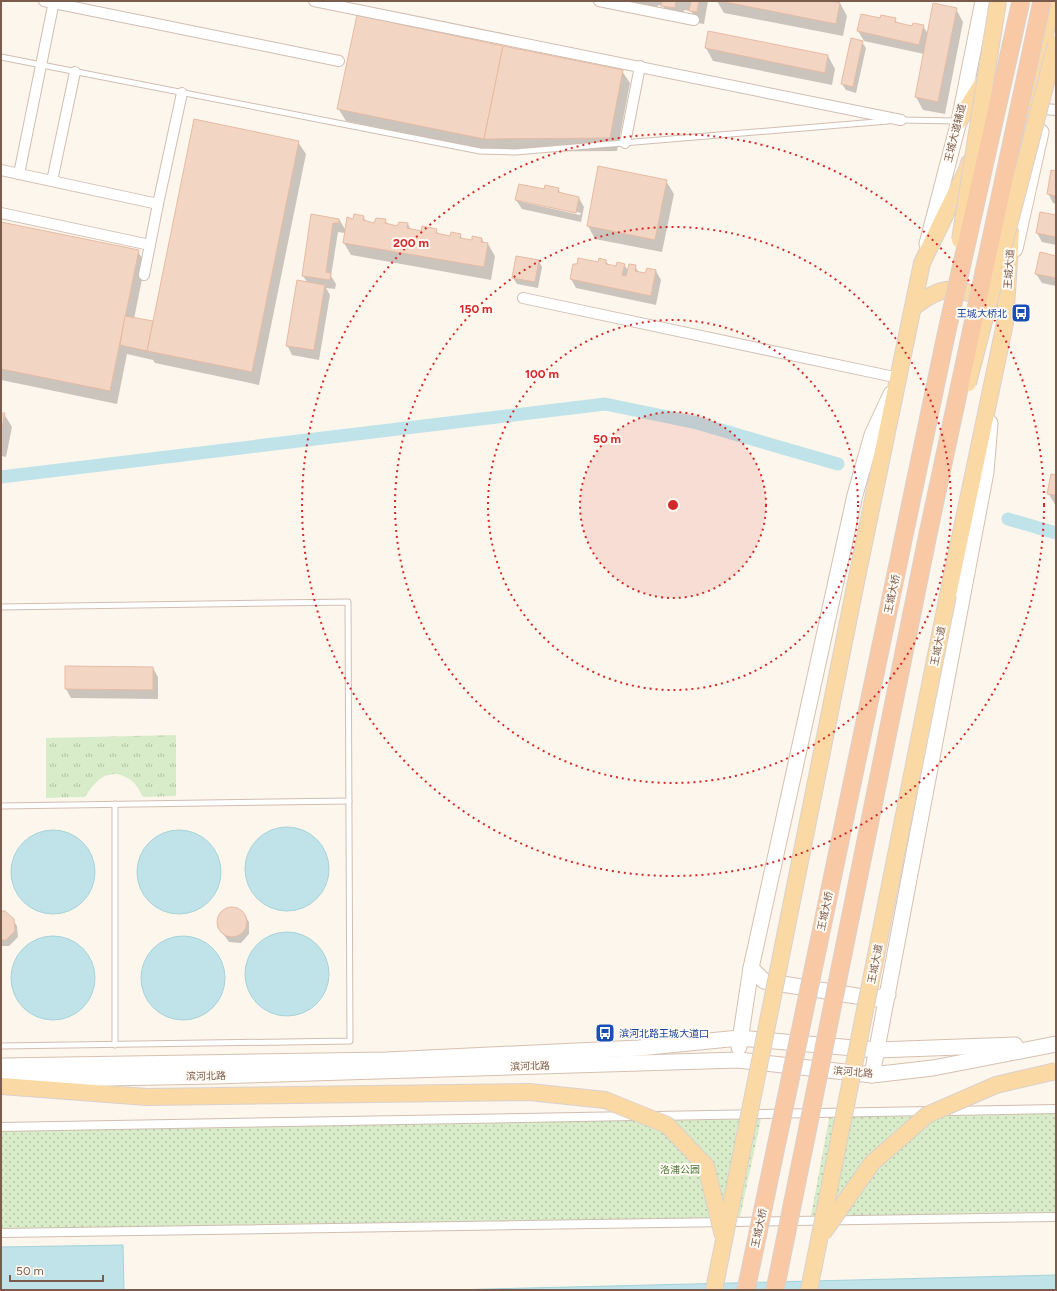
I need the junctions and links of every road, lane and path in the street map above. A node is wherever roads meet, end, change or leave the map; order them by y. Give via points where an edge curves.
1 (314, 1) edge
2 (599, 1) edge
3 (983, 1) edge
4 (998, 1) edge
5 (1006, 1) edge
6 (1021, 1) edge
7 (1042, 1) edge
8 (1052, 1) edge
9 (51, 2) edge
10 (694, 20) dead end
11 (1056, 44) edge
12 (1041, 53) junction
13 (1, 57) edge
14 (338, 61) dead end
15 (1056, 64) edge
16 (42, 66) junction
17 (640, 66) junction
18 (992, 68) junction
19 (75, 72) junction
20 (182, 93) junction
21 (1051, 110) edge
22 (901, 120) junction
23 (959, 121) junction
24 (625, 143) junction
25 (1, 170) edge
26 (19, 174) junction
27 (52, 181) junction
28 (158, 204) junction
29 (1, 213) edge
30 (150, 245) junction
31 (922, 263) junction
32 (1009, 273) junction
33 (144, 275) dead end
34 (523, 298) dead end
35 (914, 308) junction
36 (1005, 323) junction
37 (946, 335) junction
38 (899, 378) junction
39 (993, 380) junction
40 (928, 534) junction
41 (1, 607) edge
42 (349, 801) junction
43 (115, 804) junction
44 (1, 806) edge
45 (751, 968) junction
46 (888, 995) junction
47 (739, 1038) junction
48 (1056, 1044) edge
49 (115, 1045) junction
50 (1, 1046) edge
51 (877, 1050) junction
52 (738, 1060) junction
53 (1, 1066) edge
54 (1056, 1071) edge
55 (872, 1075) junction
56 (1, 1080) edge
57 (1, 1086) edge
58 (1056, 1109) edge
59 (1, 1127) edge
60 (1056, 1217) edge
61 (1, 1233) edge
62 (820, 1238) junction
63 (724, 1241) junction
64 (714, 1290) edge
65 (746, 1290) edge
66 (775, 1290) edge
67 (809, 1290) edge

1 - 17 street
2 - 10 street
3 - 23 main road, 王城大道辅道
4 - 37 main road, bridge
5 - 18 main road
6 - 37 highway, bridge
7 - 40 highway, 王城大道, bridge
8 - 12 main road, 王城大道
9 - 14 street
9 - 16 street
11 - 40 main road, bridge
12 - 21 main road
12 - 32 main road, 王城大道 via 1014,180
13 - 16 lane
15 - 21 main road
16 - 19 lane
16 - 26 street
17 - 22 street
17 - 24 street
18 - 23 main road
18 - 31 main road via 967,170
19 - 20 lane
19 - 27 street
20 - 24 lane via 480,152 515,152
20 - 28 street
21 - 32 main road
22 - 23 lane
22 - 24 lane
23 - 31 main road, 王城大道辅道
25 - 26 street
26 - 27 street
27 - 28 street
28 - 30 street
29 - 30 street
30 - 33 street
31 - 35 main road
32 - 36 main road, 王城大道
34 - 38 street
35 - 36 main road via 930,294 948,289 972,293 990,302
35 - 38 main road
36 - 39 main road, 王城大道
37 - 65 highway, 王城大桥, bridge
38 - 45 main road via 872,435 855,495
38 - 63 main road, bridge
39 - 46 main road via 986,472
39 - 62 main road, 王城大道, bridge
40 - 66 highway, bridge
41 - 42 lane via 348,602
42 - 43 lane
42 - 49 lane via 350,1041
43 - 44 lane
43 - 49 lane
45 - 46 main road via 764,981 874,999
45 - 47 main road
46 - 51 main road
47 - 51 main road, 滨河北路
47 - 52 main road
47 - 53 main road, 滨河北路 via 639,1048 386,1060
48 - 51 main road, 滨河北路
48 - 55 main road, 滨河北路 via 933,1068
49 - 50 lane
51 - 55 main road
52 - 55 main road, 滨河北路
52 - 56 main road, 滨河北路
54 - 62 main road, bridge via 996,1085 927,1115 872,1163
57 - 63 main road, bridge via 147,1097 528,1092 605,1100 667,1125 706,1166
58 - 59 street
60 - 61 street
62 - 67 main road, 王城大道, bridge
63 - 64 main road, bridge

